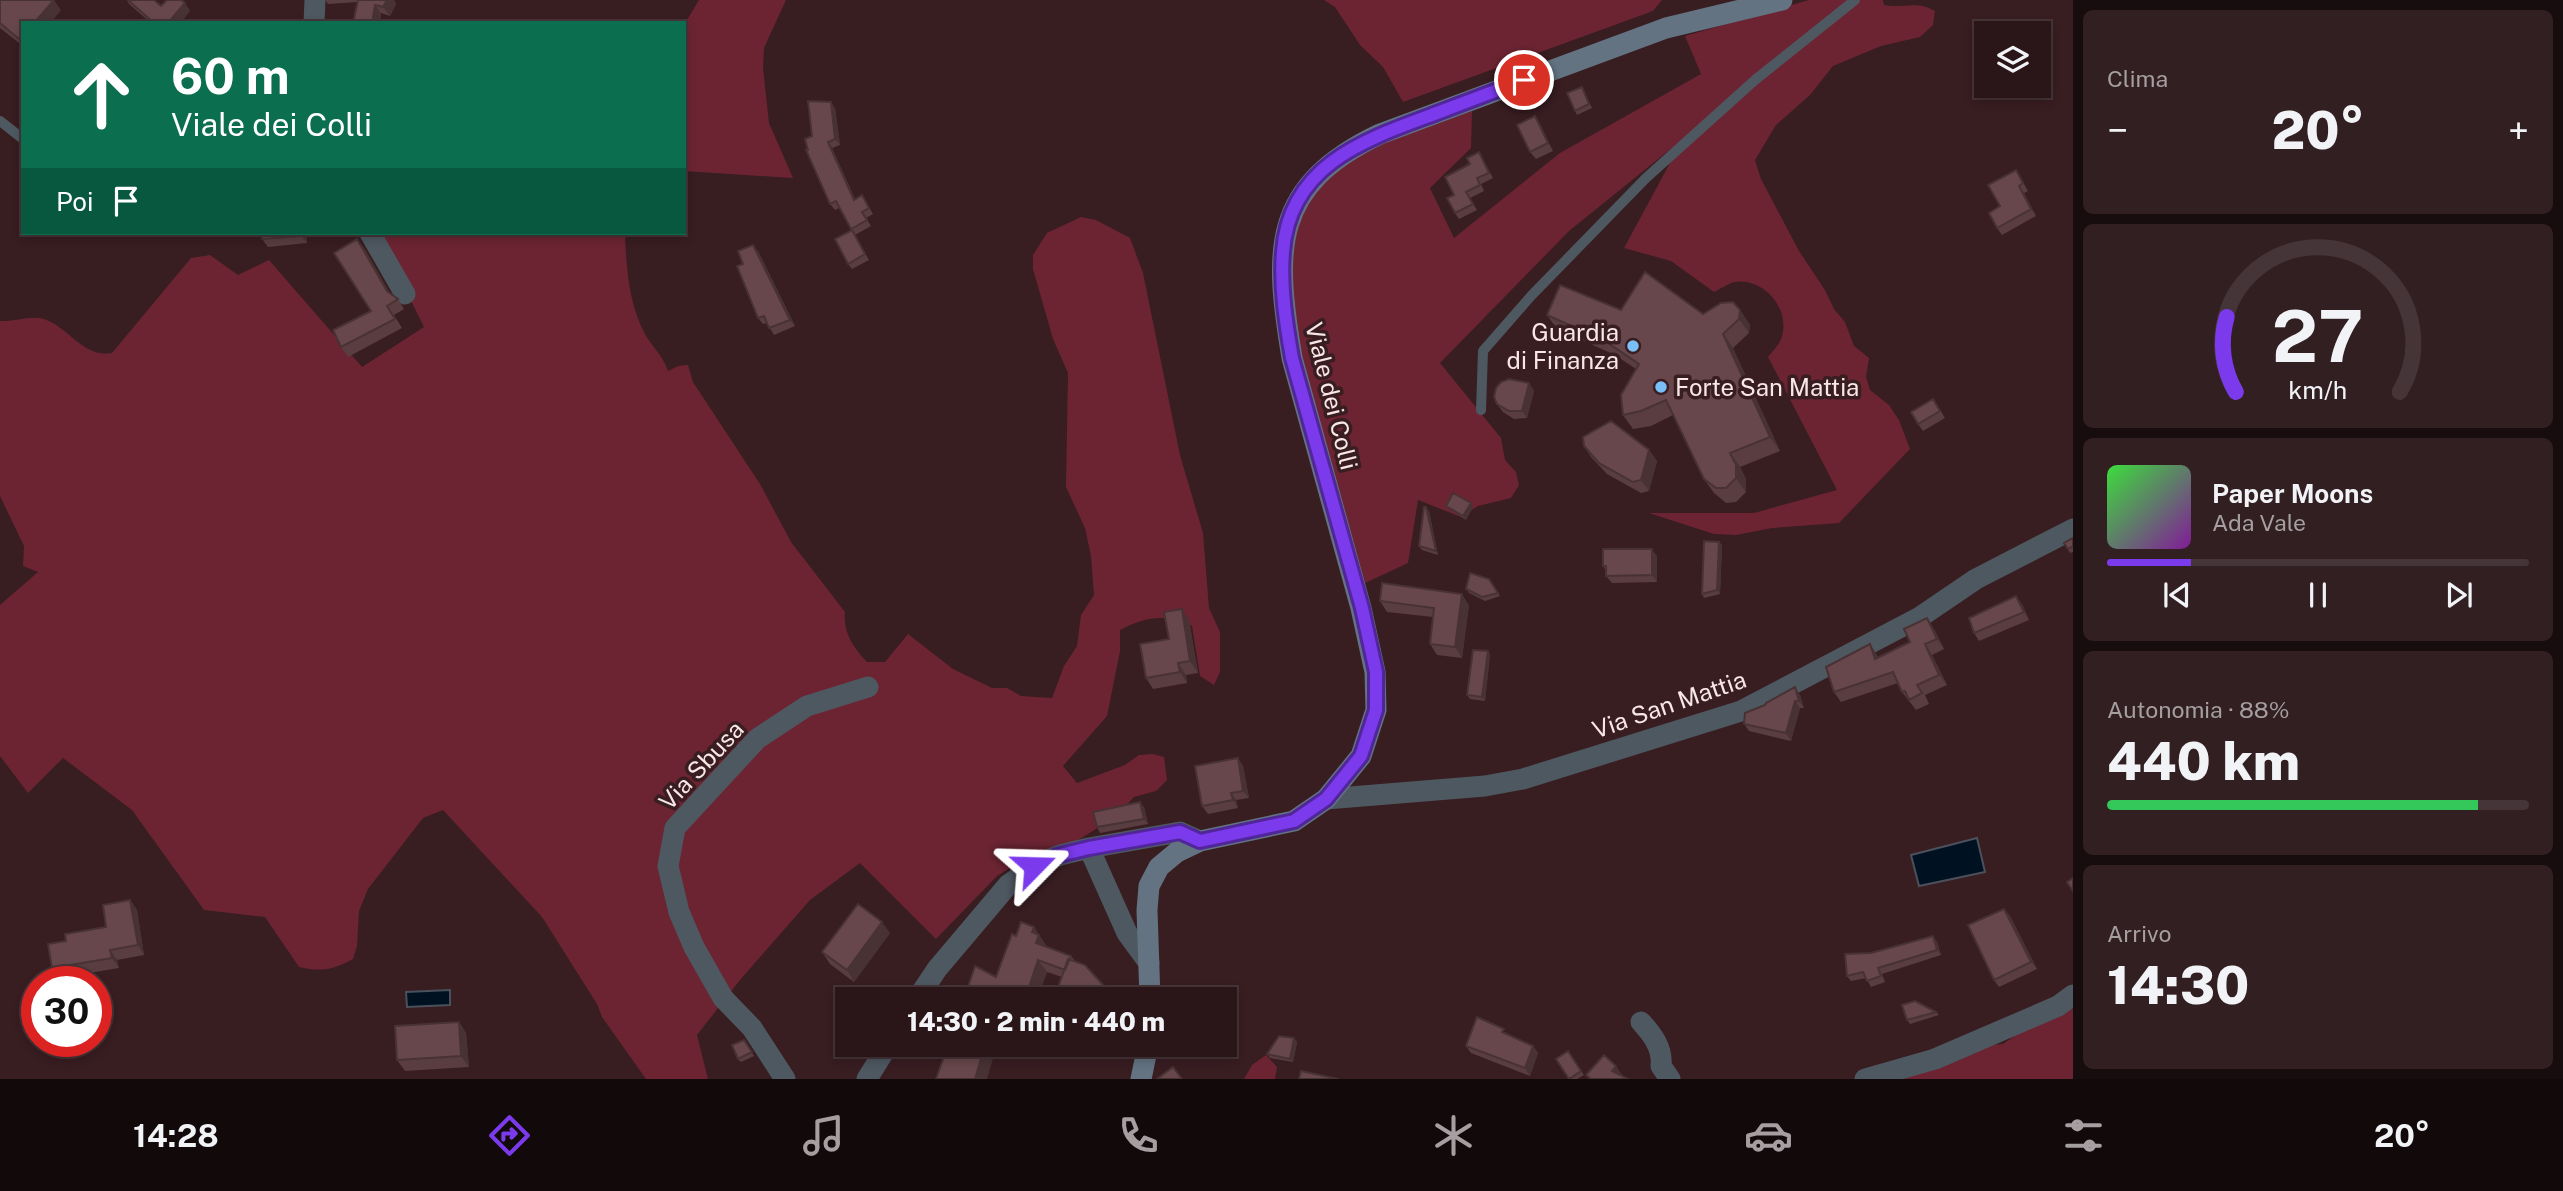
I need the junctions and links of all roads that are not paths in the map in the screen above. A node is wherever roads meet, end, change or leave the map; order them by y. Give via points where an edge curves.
1 (315, 0) edge
2 (1782, 0) edge
3 (1855, 0) edge
4 (314, 21) edge
5 (0, 121) edge
6 (21, 137) edge
7 (371, 235) edge
8 (405, 294) dead end
9 (1481, 410) dead end
10 (2073, 529) edge
11 (868, 687) dead end
12 (1326, 799) junction
13 (1200, 841) junction
14 (1089, 848) junction
15 (1149, 963) junction
16 (925, 987) edge
17 (1150, 987) edge
18 (2073, 995) edge
19 (1641, 1022) dead end
20 (881, 1057) edge
21 (1146, 1057) edge
22 (785, 1079) edge
23 (867, 1079) edge
24 (1141, 1079) edge
25 (1670, 1079) edge
26 (1865, 1079) edge

1 - 4 street
2 - 12 street, Viale dei Colli via 1665,28 1380,134 1332,161 1299,198 1288,222 1283,252 1292,358 1376,672 1376,710 1361,756
3 - 9 lane via 1755,80 1646,178 1531,296 1483,351
5 - 6 lane
7 - 8 street
10 - 12 street, Via San Mattia via 1976,579 1920,617 1710,723 1523,779
11 - 22 street, Via Sbusa via 807,706 757,739 675,828 668,866 679,912 694,947 723,998 752,1028
12 - 13 street, Viale dei Colli via 1294,821
13 - 14 street via 1180,832
13 - 15 street, Viale dei Colli via 1159,867 1149,886
14 - 15 street via 1126,933
14 - 16 street via 1034,866 1008,886
15 - 17 street, Viale dei Colli
18 - 26 street via 2058,1006 1935,1059
19 - 25 street via 1653,1034 1661,1066
20 - 23 street
21 - 24 street

